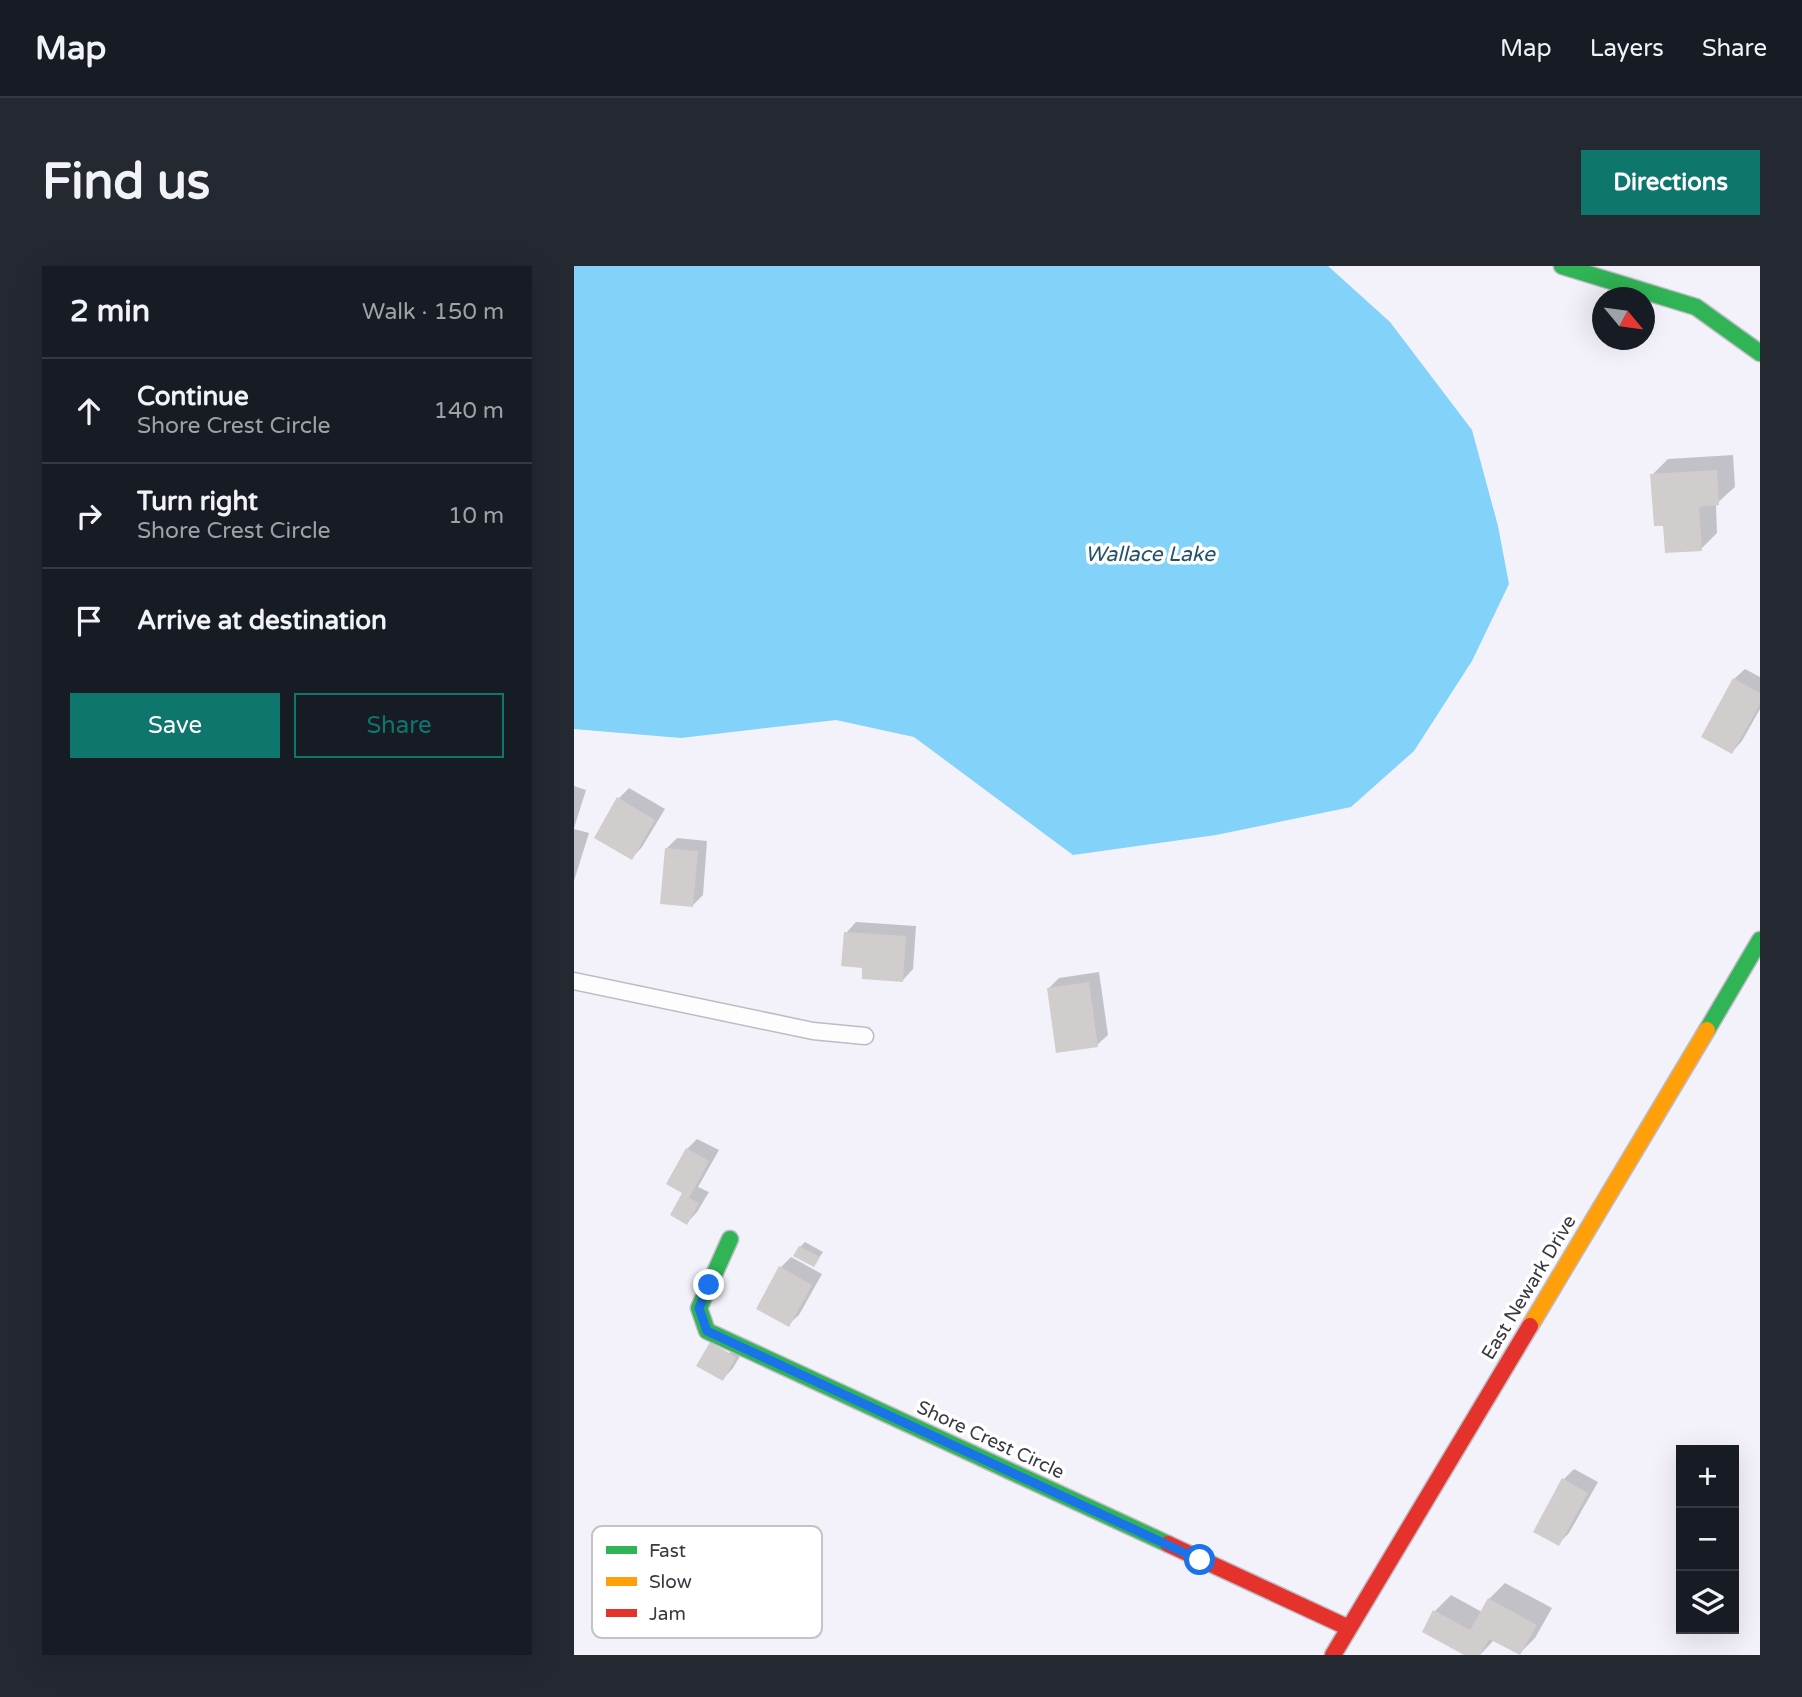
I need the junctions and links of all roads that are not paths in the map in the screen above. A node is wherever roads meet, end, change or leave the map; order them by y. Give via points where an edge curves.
1 (1562, 266) edge
2 (1760, 353) edge
3 (1760, 940) edge
4 (574, 981) edge
5 (865, 1036) dead end
6 (730, 1239) dead end
7 (1349, 1628) junction
8 (1333, 1655) edge

1 - 2 street via 1696,307
3 - 7 street, East Newark Drive
4 - 5 lane via 813,1031
6 - 7 street, Shore Crest Circle via 699,1308 707,1331
7 - 8 street, East Newark Drive

